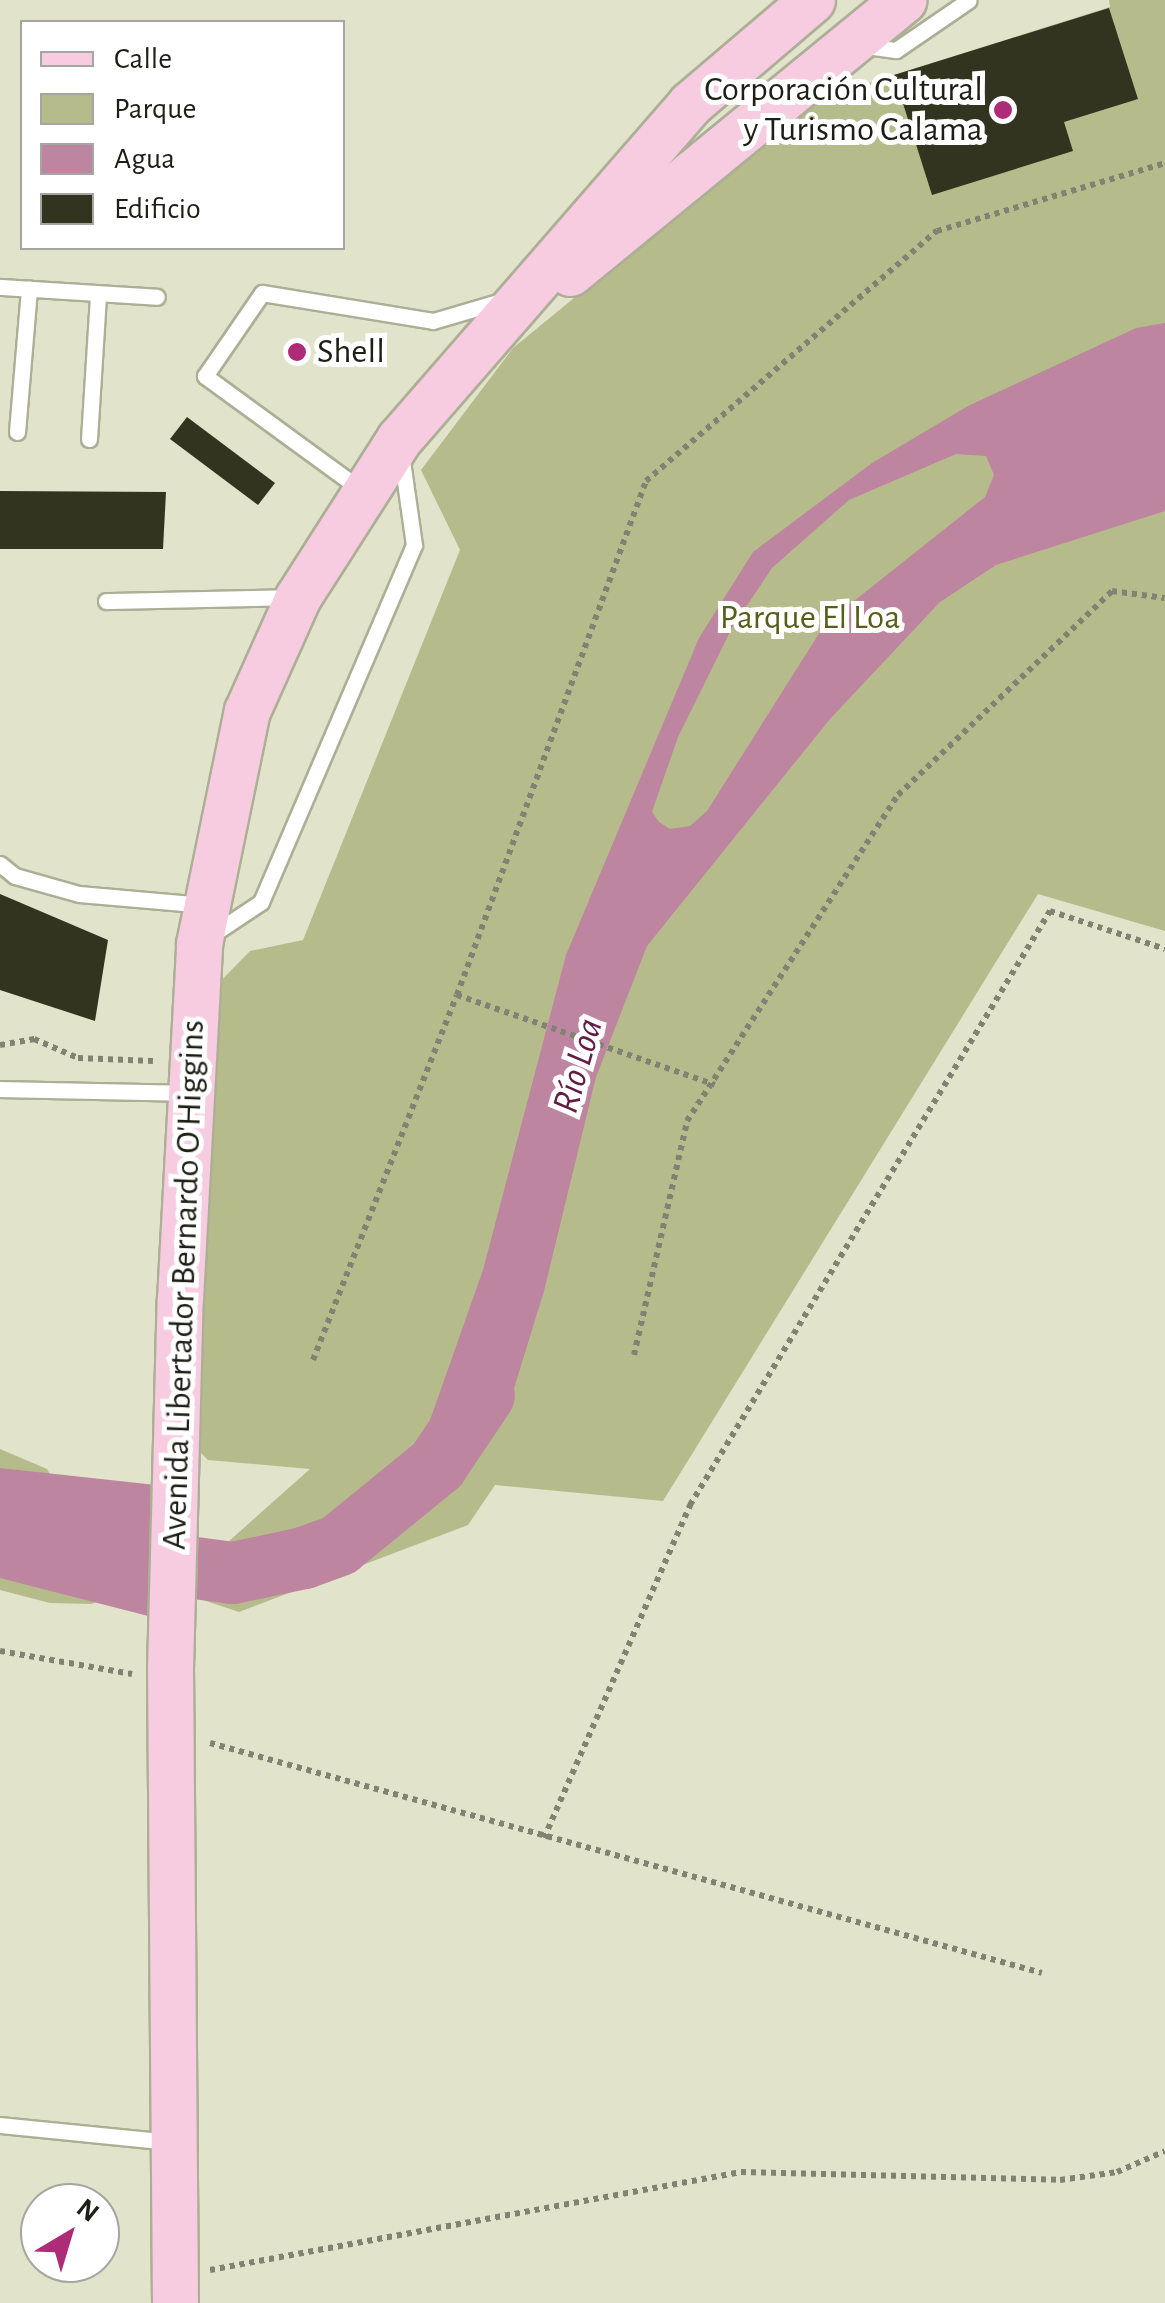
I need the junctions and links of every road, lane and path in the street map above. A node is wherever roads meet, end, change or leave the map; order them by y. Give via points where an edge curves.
1 (812, 0) edge
2 (904, 0) edge
3 (968, 0) edge
4 (850, 42) junction
5 (1165, 163) edge
6 (0, 287) edge
7 (28, 288) junction
8 (524, 294) junction
9 (98, 295) junction
10 (157, 297) dead end
11 (482, 343) junction
12 (17, 432) dead end
13 (89, 439) dead end
14 (399, 439) junction
15 (364, 492) junction
16 (298, 596) junction
17 (1165, 598) edge
18 (106, 601) dead end
19 (0, 864) edge
20 (202, 925) junction
21 (1165, 949) edge
22 (457, 995) junction
23 (0, 1045) edge
24 (192, 1078) junction
25 (716, 1085) junction
26 (0, 1089) edge
27 (634, 1355) dead end
28 (312, 1360) dead end
29 (0, 1651) edge
30 (171, 1675) junction
31 (171, 1732) junction
32 (544, 1838) junction
33 (1042, 1973) dead end
34 (0, 2126) edge
35 (174, 2142) junction
36 (1165, 2151) edge
37 (175, 2290) edge

1 - 8 main road, Avenida Libertador Bernardo O'Higgins via 690,104
2 - 4 main road, Avenida Libertador Bernardo O'Higgins
3 - 4 lane via 896,50
4 - 11 main road, Avenida Libertador Bernardo O'Higgins
5 - 22 path via 937,232 646,481
6 - 7 lane
7 - 9 lane
7 - 12 lane
8 - 11 main road, Avenida Libertador Bernardo O'Higgins
8 - 15 lane via 433,321 262,293 205,376
9 - 10 lane
9 - 13 lane
11 - 14 main road, Avenida Libertador Bernardo O'Higgins
14 - 15 main road, Avenida Libertador Bernardo O'Higgins
14 - 20 lane via 414,545 260,902
15 - 16 main road, Avenida Libertador Bernardo O'Higgins
16 - 18 lane via 233,603
16 - 20 main road, Avenida Libertador Bernardo O'Higgins via 247,710
17 - 25 path via 1112,591 898,795
19 - 20 lane via 15,876
20 - 24 main road, Avenida Libertador Bernardo O'Higgins
21 - 32 path via 1050,911 690,1506
22 - 25 path
22 - 28 path
23 - 24 path via 34,1039 78,1058
24 - 26 lane
24 - 30 main road, Avenida Libertador Bernardo O'Higgins via 175,1415
25 - 27 path via 687,1122
29 - 30 path
30 - 31 main road, Avenida Libertador Bernardo O'Higgins
31 - 32 path
31 - 35 main road, Avenida Libertador Bernardo O'Higgins
32 - 33 path
34 - 35 lane
35 - 37 main road, Avenida Libertador Bernardo O'Higgins
36 - 37 path via 1117,2172 1060,2180 741,2172

